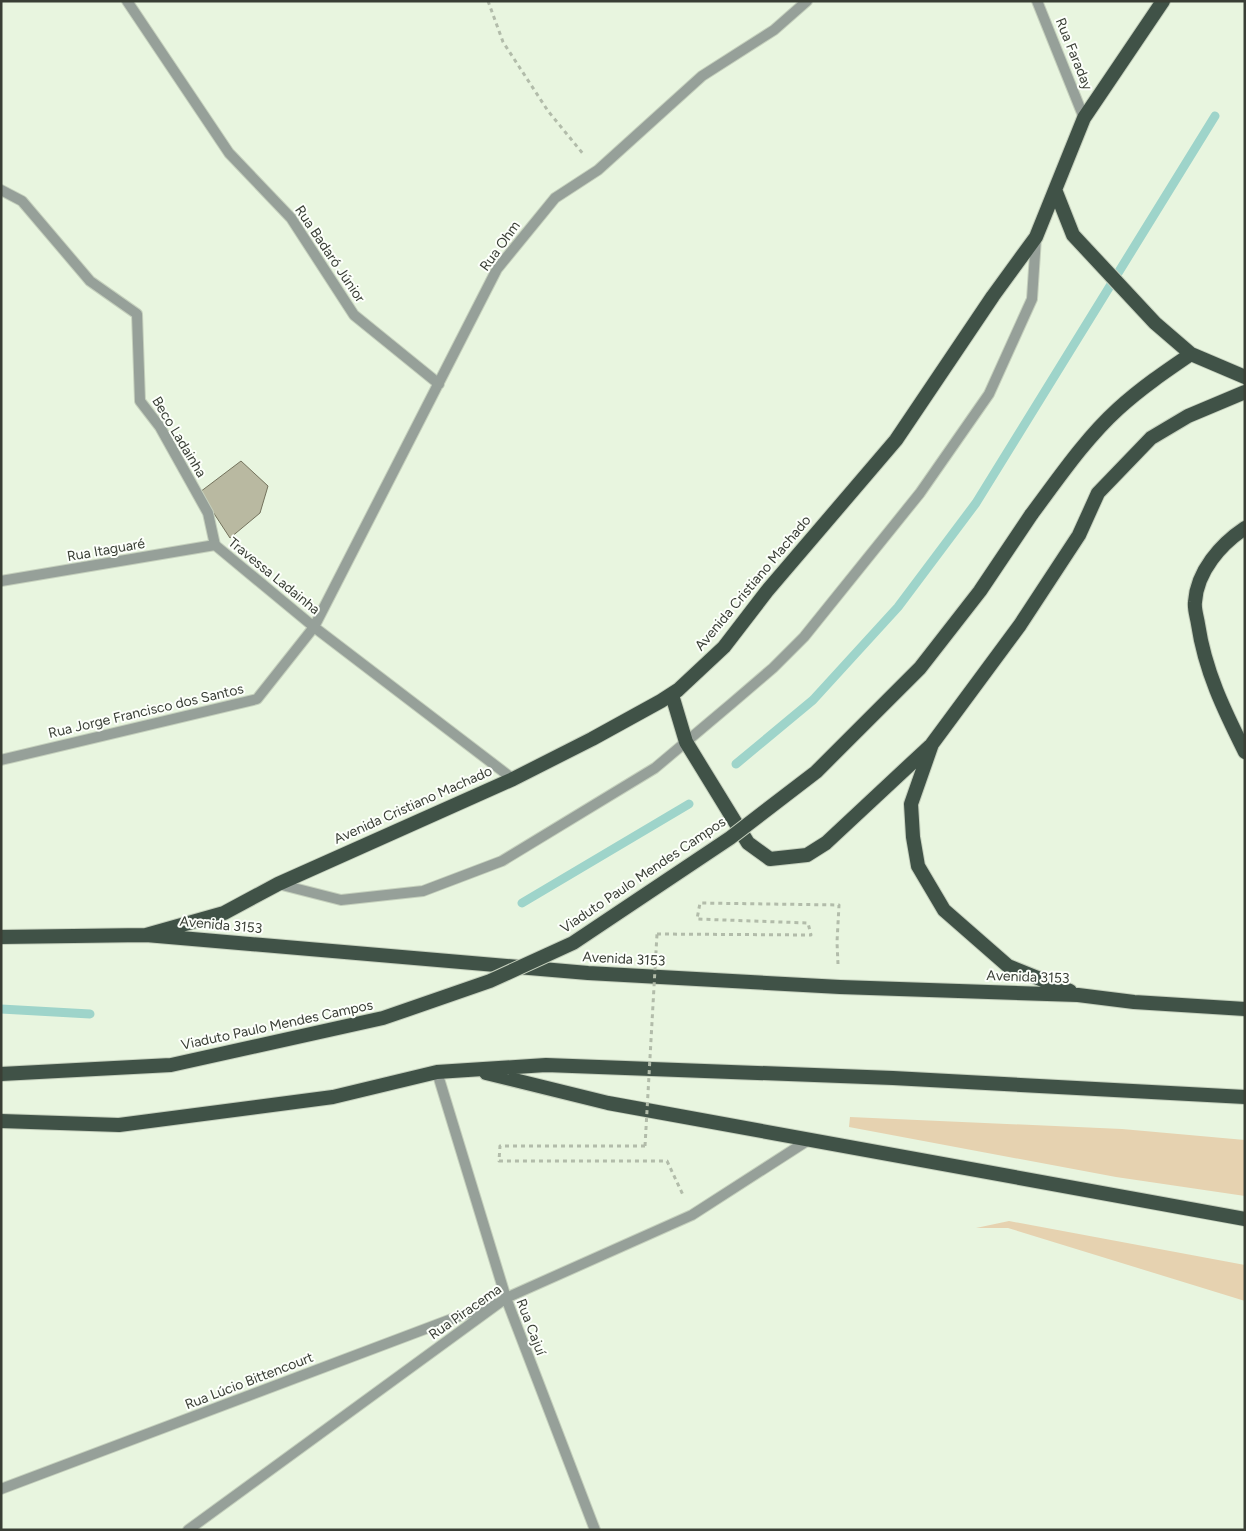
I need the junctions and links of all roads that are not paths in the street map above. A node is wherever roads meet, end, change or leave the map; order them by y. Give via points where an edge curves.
1 (127, 1) edge
2 (807, 1) edge
3 (1037, 1) edge
4 (1163, 1) edge
5 (1084, 118) junction
6 (1, 190) edge
7 (1056, 192) junction
8 (1036, 237) junction
9 (1191, 354) junction
10 (1245, 377) edge
11 (439, 384) junction
12 (1245, 392) edge
13 (1245, 528) edge
14 (215, 545) junction
15 (1, 581) edge
16 (314, 627) junction
17 (672, 695) junction
18 (686, 742) junction
19 (932, 744) junction
20 (1245, 752) edge
21 (1, 760) edge
22 (513, 779) junction
23 (278, 884) junction
24 (146, 934) junction
25 (1, 937) edge
26 (1078, 995) junction
27 (1245, 1010) edge
28 (471, 1069) junction
29 (437, 1072) junction
30 (1, 1074) edge
31 (1245, 1097) edge
32 (1, 1121) edge
33 (807, 1141) junction
34 (1245, 1219) edge
35 (506, 1298) junction
36 (1, 1489) edge
37 (195, 1528) edge
38 (595, 1530) edge

1 - 11 street, Rua Badaró Júnior via 229,153 291,218 354,315
2 - 11 street, Rua Ohm via 774,30 702,76 598,170 555,198 498,269
3 - 5 street, Rua Faraday
4 - 5 highway, Avenida Cristiano Machado
5 - 7 highway, Avenida Cristiano Machado
6 - 14 street, Beco Ladainha via 22,201 90,281 137,314 140,400 160,427 208,513
7 - 8 highway, Avenida Cristiano Machado
7 - 9 highway via 1073,235 1155,323
8 - 17 highway, Avenida Cristiano Machado via 896,440 767,591 724,647
8 - 18 street via 1032,300 989,394 920,493 804,637 773,668
9 - 10 highway
9 - 30 highway, Viaduto Paulo Mendes Campos, bridge via 1116,410 1058,479 980,591 920,668 816,772 730,838 573,943 490,981 383,1018 171,1065
11 - 16 street, Rua Ohm
12 - 19 highway via 1188,416 1150,438 1098,493 1079,535 1020,625
13 - 20 highway via 1218,551 1201,578 1194,602 1203,654 1220,704
14 - 15 street, Rua Itaguaré
14 - 16 street, Travessa Ladainha
16 - 21 street, Rua Jorge Francisco dos Santos via 257,699
16 - 22 street
17 - 18 highway
17 - 22 highway, Avenida Cristiano Machado
18 - 19 highway via 748,843 770,859 807,855 826,843
18 - 23 street via 655,768 502,861 423,891 341,900
19 - 26 highway via 911,804 918,866 944,910 1008,966
22 - 23 highway, Avenida Cristiano Machado
23 - 24 highway, Avenida Cristiano Machado via 224,913
24 - 25 highway, Avenida 3153
24 - 26 highway, Avenida 3153 via 588,973 840,987
26 - 27 highway, Avenida 3153
28 - 29 highway
28 - 31 highway via 546,1065 893,1078
28 - 33 highway via 608,1103
29 - 32 highway via 333,1097 119,1125
29 - 35 street, Rua Cajuí
33 - 34 highway
33 - 35 street, Rua Piracema via 692,1215
35 - 36 street, Rua Lúcio Bittencourt
35 - 37 street, Rua Piracema
35 - 38 street, Rua Cajuí

